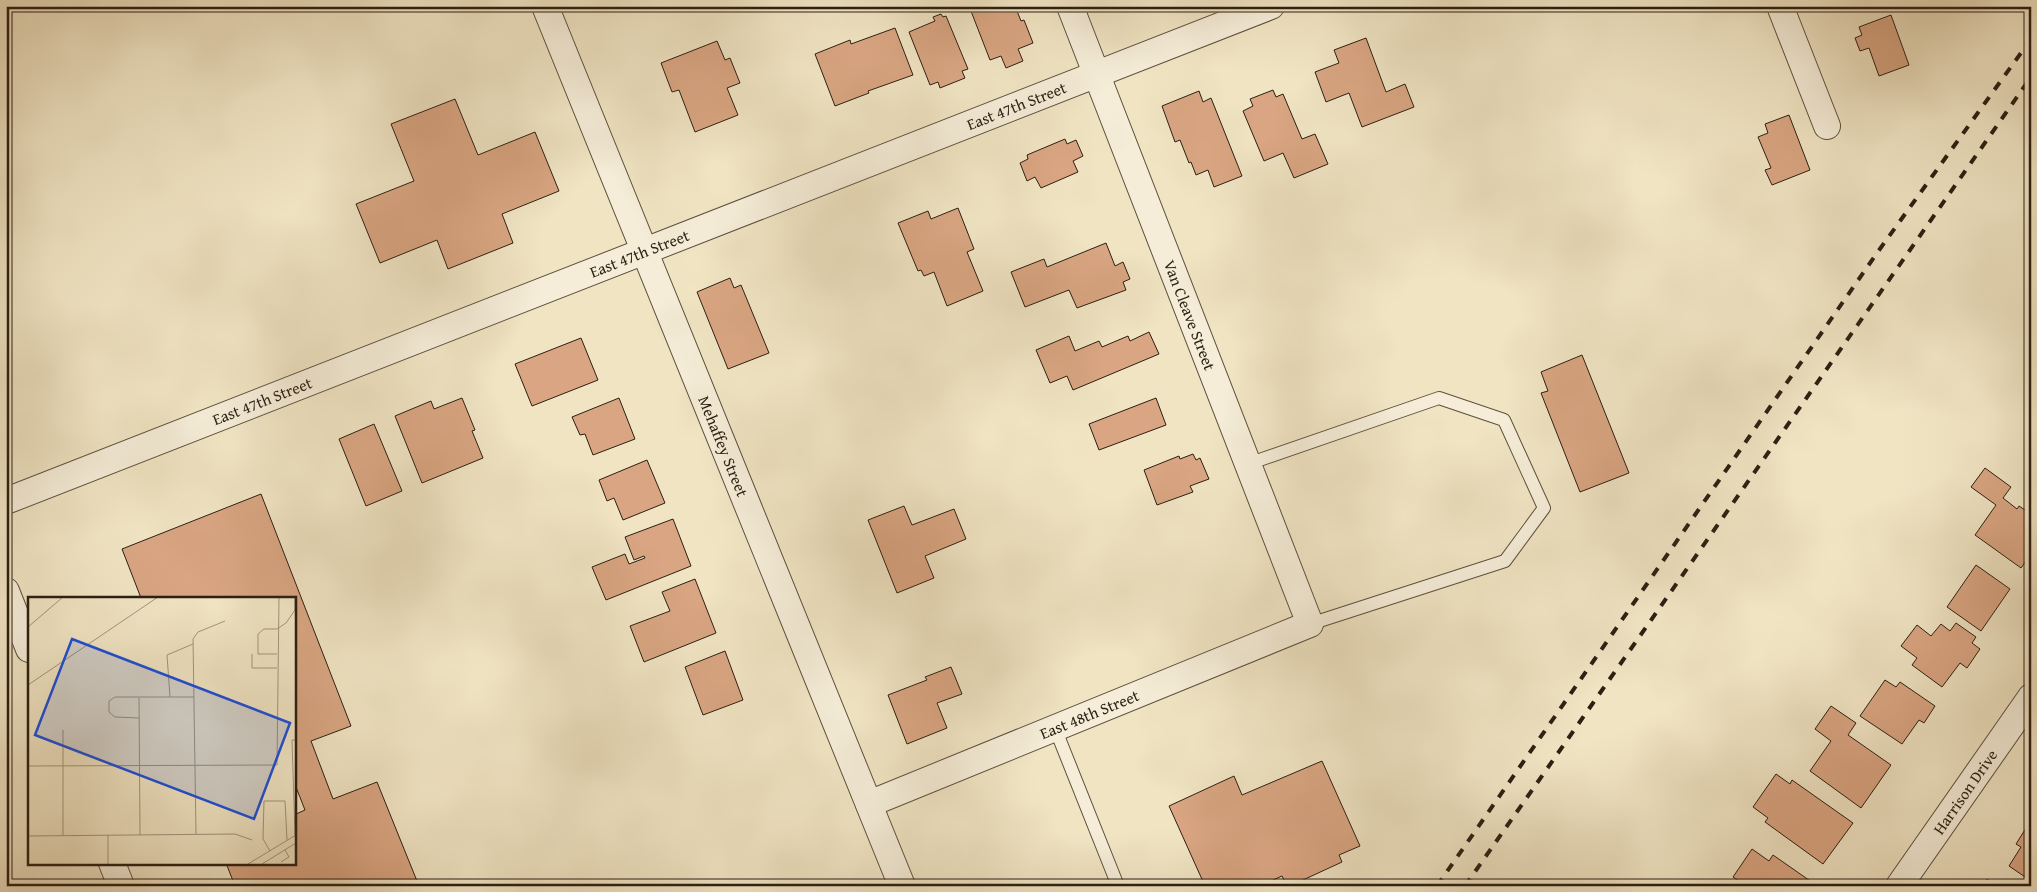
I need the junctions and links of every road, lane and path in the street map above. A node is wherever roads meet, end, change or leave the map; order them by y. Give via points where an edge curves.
1 (545, 6) edge
2 (1070, 6) edge
3 (1271, 6) edge
4 (1780, 6) edge
5 (1097, 74) junction
6 (1826, 126) dead end
7 (643, 252) junction
8 (1248, 464) junction
9 (6, 500) edge
10 (6, 591) edge
11 (1310, 624) junction
12 (28, 646) edge
13 (2031, 697) edge
14 (1055, 728) junction
15 (869, 804) junction
16 (112, 864) edge
17 (121, 886) edge
18 (902, 886) edge
19 (1118, 886) edge
20 (1899, 886) edge

1 - 7 street, Mehaffey Street
2 - 5 street, Van Cleave Street
3 - 5 street, East 47th Street
4 - 6 street
5 - 7 street, East 47th Street
5 - 8 street, Van Cleave Street
7 - 9 street, East 47th Street
7 - 15 street, Mehaffey Street
8 - 11 street, Van Cleave Street
8 - 11 lane via 1440,398 1504,420 1544,508 1505,561
10 - 12 street
11 - 14 street, East 48th Street
13 - 20 street, Harrison Drive
14 - 15 street, East 48th Street
14 - 19 lane
15 - 18 street, Mehaffey Street
16 - 17 street

